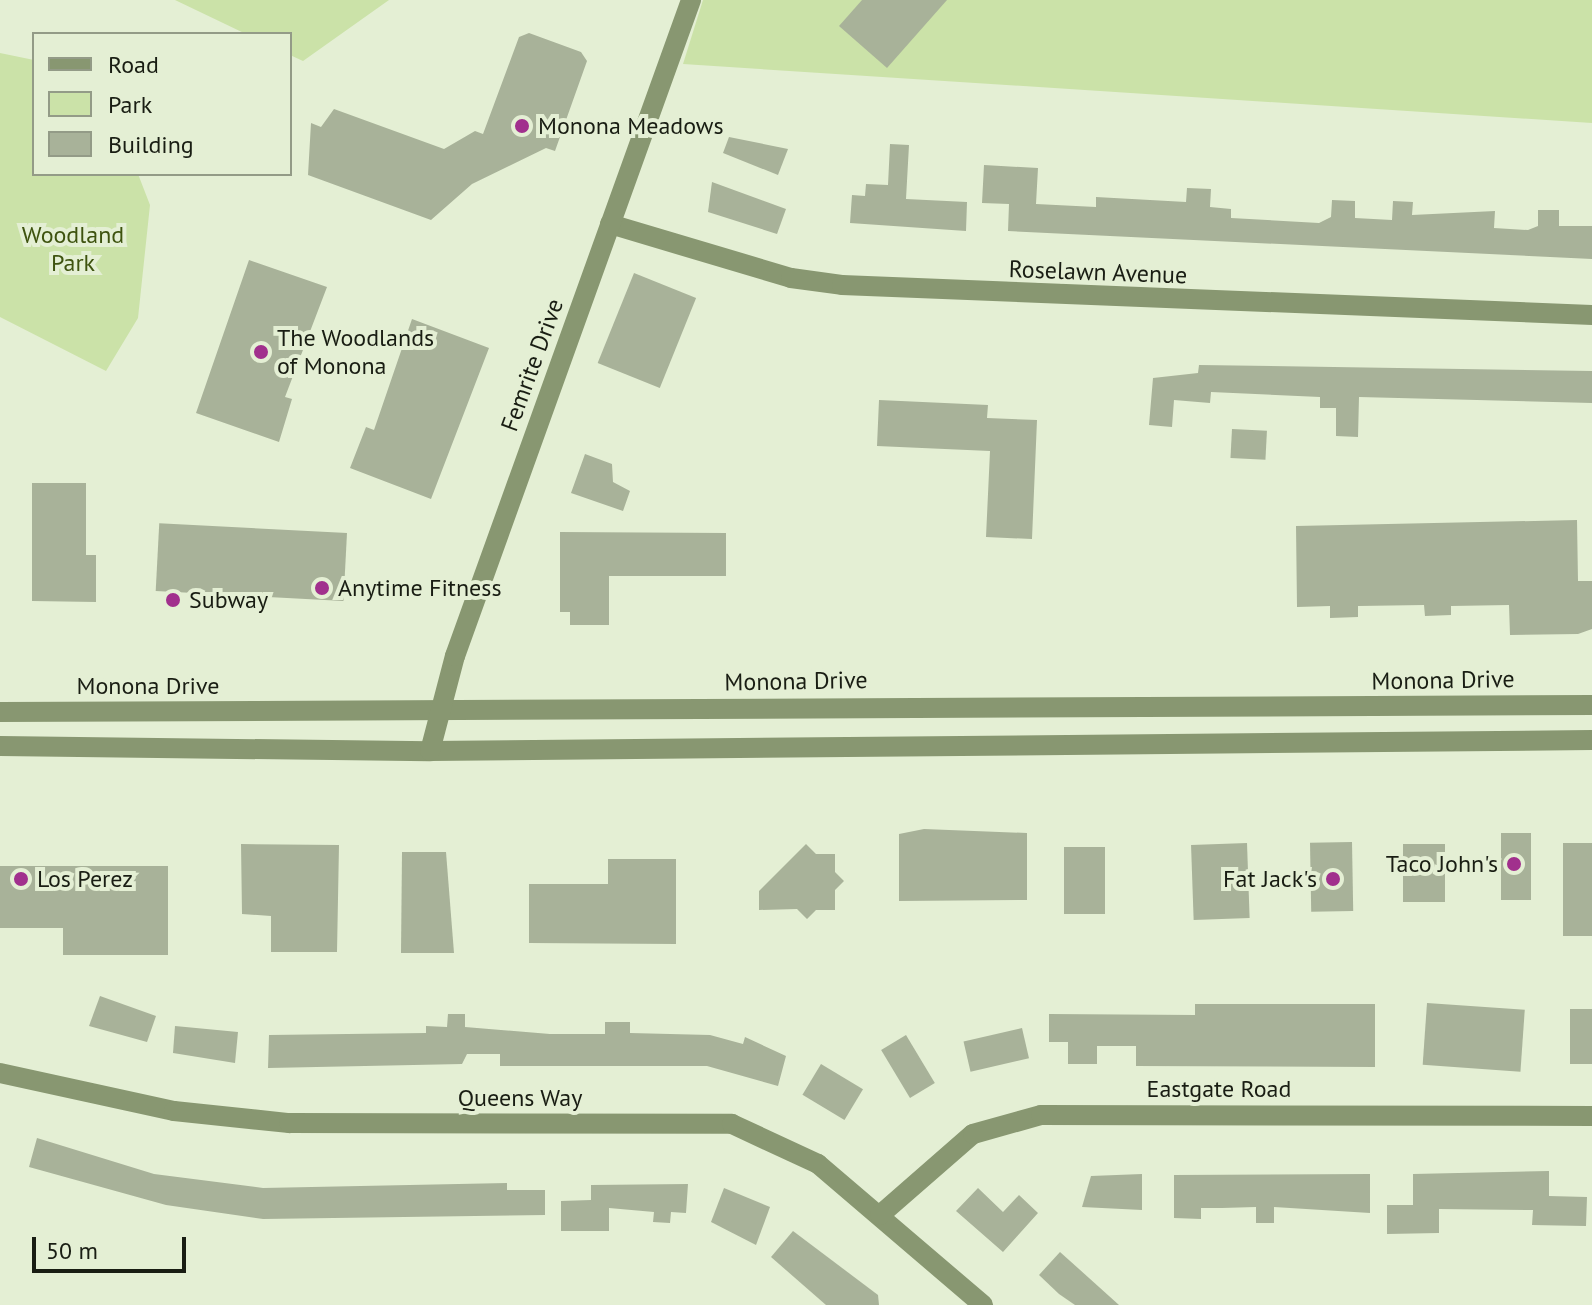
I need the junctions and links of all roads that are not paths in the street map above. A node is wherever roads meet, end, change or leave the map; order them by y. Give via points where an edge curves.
1 (691, 0) edge
2 (610, 224) junction
3 (1592, 315) edge
4 (1592, 705) edge
5 (438, 711) junction
6 (0, 712) edge
7 (1592, 740) edge
8 (0, 746) edge
9 (430, 751) junction
10 (0, 1073) edge
11 (1592, 1116) edge
12 (880, 1215) junction
13 (983, 1305) edge

1 - 2 street, Femrite Drive
2 - 3 street, Roselawn Avenue via 791,278 842,285
2 - 5 street, Femrite Drive
4 - 5 street, Monona Drive
5 - 6 street, Monona Drive
5 - 9 street, Femrite Drive
7 - 9 street
8 - 9 street
10 - 12 street, Queens Way via 174,1111 289,1123 732,1124 801,1153
11 - 12 street, Eastgate Road via 1041,1115 973,1134
12 - 13 street, Queens Way

